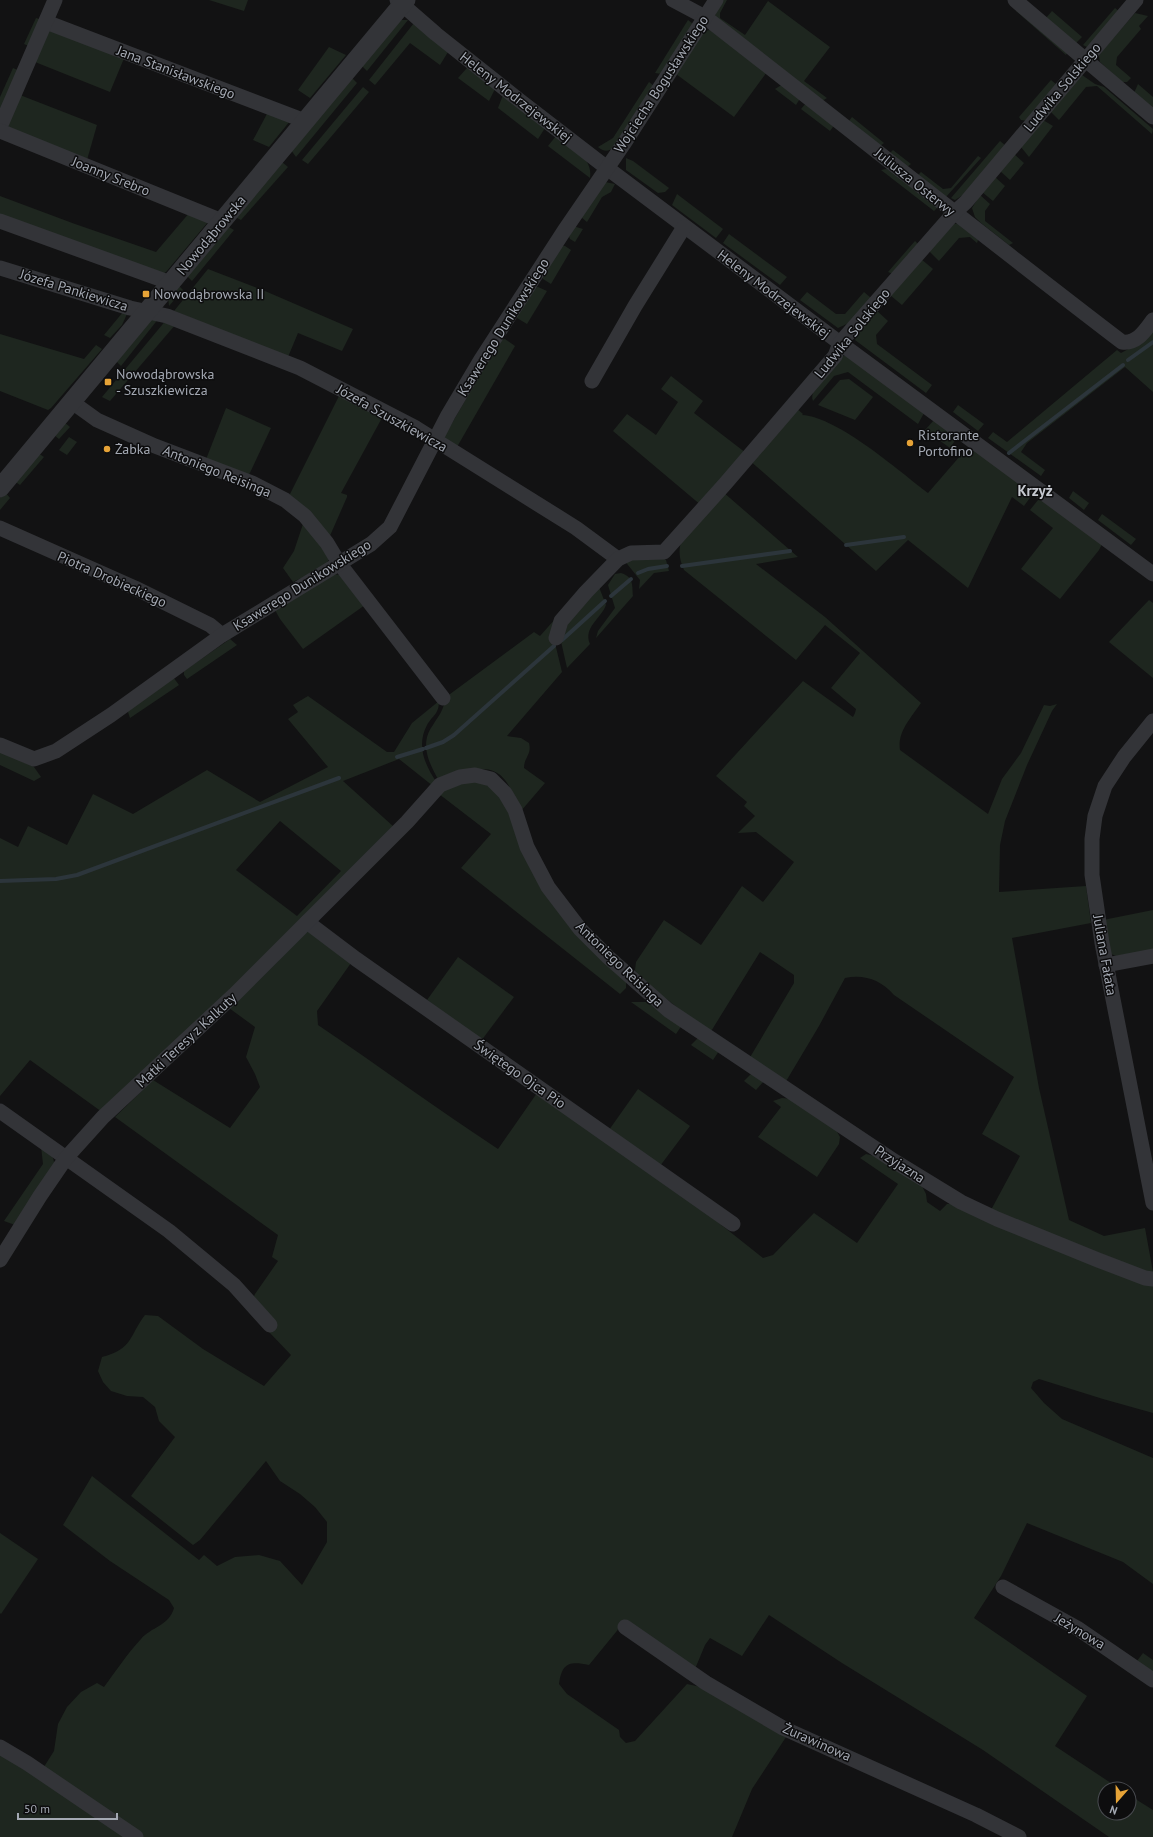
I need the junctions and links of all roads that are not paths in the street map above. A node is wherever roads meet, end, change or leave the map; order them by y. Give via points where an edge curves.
1 (55, 0) edge
2 (674, 0) edge
3 (716, 0) edge
4 (1016, 0) edge
5 (1136, 0) edge
6 (402, 1) edge
7 (705, 17) junction
8 (46, 22) junction
9 (1085, 60) junction
10 (1153, 117) edge
11 (305, 121) junction
12 (0, 127) edge
13 (0, 131) edge
14 (607, 168) junction
15 (954, 213) junction
16 (0, 221) edge
17 (222, 221) junction
18 (684, 227) junction
19 (0, 268) edge
20 (171, 283) junction
21 (148, 311) junction
22 (1153, 320) edge
23 (840, 343) junction
24 (592, 382) dead end
25 (72, 402) junction
26 (435, 441) junction
27 (0, 488) edge
28 (0, 528) edge
29 (618, 559) junction
30 (339, 563) junction
31 (1153, 574) edge
32 (222, 635) junction
33 (556, 638) dead end
34 (443, 698) dead end
35 (1153, 721) edge
36 (0, 745) edge
37 (440, 785) joint
38 (307, 922) junction
39 (1153, 956) edge
40 (1106, 964) junction
41 (668, 1010) joint
42 (0, 1111) edge
43 (1146, 1135) edge
44 (66, 1158) junction
45 (1153, 1203) edge
46 (733, 1224) dead end
47 (0, 1260) edge
48 (1153, 1279) edge
49 (270, 1325) dead end
50 (1003, 1587) dead end
51 (625, 1627) dead end
52 (1153, 1680) edge
53 (0, 1747) edge
54 (136, 1837) edge
55 (1019, 1837) edge

1 - 8 street
2 - 7 street, Juliusza Osterwy
3 - 7 street, Wojciecha Bogusławskiego
4 - 9 street
5 - 9 street, Ludwika Solskiego
6 - 11 street, Nowodąbrowska
6 - 14 street, Heleny Modrzejewskiej via 448,44
7 - 14 street, Wojciecha Bogusławskiego
7 - 15 street, Juliusza Osterwy
8 - 11 street, Jana Stanisławskiego
8 - 12 street
9 - 10 street
9 - 15 street, Ludwika Solskiego
11 - 17 street, Nowodąbrowska
13 - 17 street, Joanny Srebro
14 - 18 street, Heleny Modrzejewskiej
14 - 26 street, Ksawerego Dunikowskiego via 480,362
15 - 22 street, Juliusza Osterwy via 1122,342 1129,343 1139,338
15 - 23 street, Ludwika Solskiego
16 - 20 street
17 - 20 street, Nowodąbrowska
18 - 23 street, Heleny Modrzejewskiej
18 - 24 street
19 - 21 street, Józefa Pankiewicza via 130,308
20 - 21 street, Nowodąbrowska
21 - 25 street, Nowodąbrowska
21 - 26 street, Józefa Szuszkiewicza via 300,368 416,428
23 - 29 street, Ludwika Solskiego via 835,356 664,552 631,554
23 - 31 street, Heleny Modrzejewskiej
25 - 27 street, Nowodąbrowska
25 - 30 street, Antoniego Reisinga via 97,420 155,446 252,483 285,500 305,516
26 - 29 street, Józefa Szuszkiewicza via 576,528
26 - 30 street, Ksawerego Dunikowskiego via 390,527 371,544
28 - 32 street, Piotra Drobieckiego via 135,588 210,625
29 - 33 street via 561,621
30 - 32 street, Ksawerego Dunikowskiego
30 - 34 street, Antoniego Reisinga
32 - 36 street, Ksawerego Dunikowskiego via 56,751 34,759
35 - 40 street, Juliana Fałata via 1108,780 1095,816 1092,874
37 - 38 street, Matki Teresy z Kalkuty
37 - 41 street, Antoniego Reisinga via 460,777 475,775 491,778 505,793 515,810 527,847 548,887 580,929
38 - 44 street, Matki Teresy z Kalkuty via 234,995 103,1117
38 - 46 street, Świętego Ojca Pio
39 - 40 street
40 - 43 street, Juliana Fałata
41 - 48 street, Przyjazna via 888,1157 961,1202 1098,1260
42 - 44 street
43 - 45 street, Juliana Fałata
44 - 47 street, Matki Teresy z Kalkuty
44 - 49 street via 169,1231 234,1285
50 - 52 street, Jeżynowa via 1077,1628
51 - 55 street, Żurawinowa via 706,1683 783,1728
53 - 54 street

